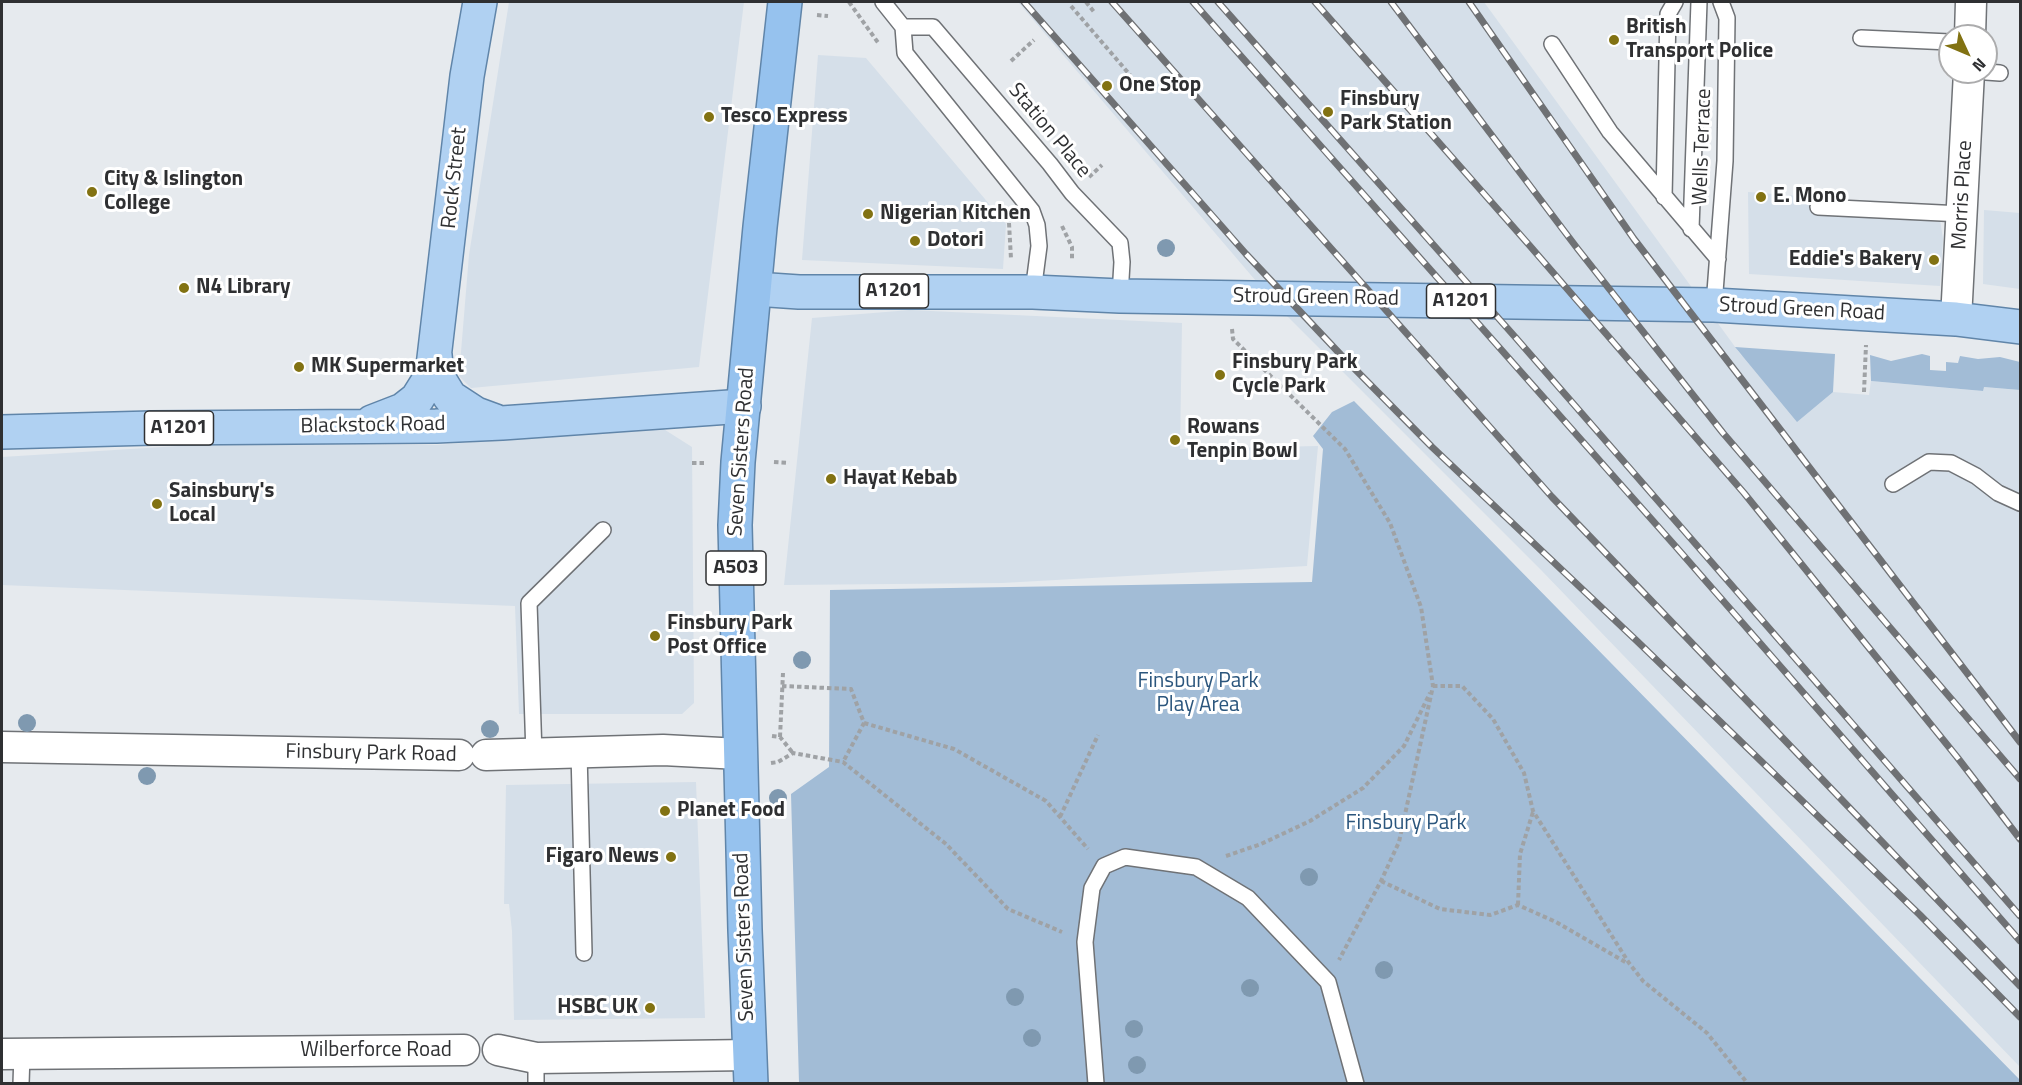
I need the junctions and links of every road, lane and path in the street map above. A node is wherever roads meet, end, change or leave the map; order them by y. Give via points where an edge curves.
1 (480, 2) edge
2 (849, 2) edge
3 (883, 2) edge
4 (1086, 2) edge
5 (1675, 2) edge
6 (1699, 2) edge
7 (1721, 2) edge
8 (1971, 2) edge
9 (1071, 6) dead end
10 (799, 8) edge
11 (1094, 12) dead end
12 (828, 16) dead end
13 (1970, 24) edge
14 (903, 27) junction
15 (1861, 38) dead end
16 (1034, 40) dead end
17 (1938, 41) edge
18 (1552, 44) dead end
19 (881, 52) dead end
20 (1011, 61) dead end
21 (1130, 75) dead end
22 (1968, 84) edge
23 (1102, 165) dead end
24 (1085, 181) dead end
25 (1664, 197) junction
26 (1818, 207) dead end
27 (1962, 214) junction
28 (1692, 229) junction
29 (1718, 259) junction
30 (755, 290) junction
31 (1033, 292) junction
32 (1120, 296) junction
33 (1714, 305) junction
34 (1230, 319) dead end
35 (1956, 319) junction
36 (2020, 327) edge
37 (435, 355) junction
38 (1865, 355) dead end
39 (1864, 392) dead end
40 (744, 406) junction
41 (502, 423) junction
42 (356, 428) junction
43 (2, 432) edge
44 (774, 462) dead end
45 (708, 463) dead end
46 (789, 463) dead end
47 (692, 464) dead end
48 (1893, 484) dead end
49 (2020, 503) edge
50 (603, 530) dead end
51 (783, 673) dead end
52 (782, 686) junction
53 (1432, 687) junction
54 (864, 723) junction
55 (1098, 735) dead end
56 (2, 747) edge
57 (579, 752) junction
58 (793, 753) junction
59 (740, 754) junction
60 (534, 755) junction
61 (778, 762) dead end
62 (843, 762) junction
63 (1533, 811) junction
64 (1060, 817) junction
65 (1104, 866) junction
66 (1196, 867) junction
67 (1381, 881) junction
68 (1518, 905) junction
69 (1085, 942) junction
70 (584, 953) dead end
71 (1629, 963) junction
72 (1328, 982) junction
73 (464, 1050) joint
74 (498, 1050) joint
75 (12, 1054) edge
76 (750, 1069) edge
77 (536, 1071) edge
78 (21, 1083) edge
79 (1096, 1083) edge
80 (1356, 1083) edge
81 (1748, 1083) edge

1 - 37 main road, Rock Street / A1201 via 467,76
2 - 19 path
3 - 14 lane
4 - 11 path
5 - 25 lane, Wells Terrace via 1668,14
6 - 28 lane, Wells Terrace
7 - 29 lane, Wells Terrace via 1727,18 1725,161
8 - 13 street
9 - 21 path
10 - 12 path
10 - 30 highway, Seven Sisters Road / A503
14 - 31 lane via 905,53 1032,211 1039,246
14 - 32 lane, Station Place via 933,27 1072,193 1120,243
15 - 17 lane
16 - 20 path
18 - 25 lane, Wells Terrace via 1610,132
22 - 27 street, Morris Place
23 - 24 path
25 - 28 lane, Wells Terrace
26 - 27 lane
27 - 35 street, Morris Place
28 - 29 lane, Wells Terrace
29 - 33 lane, Wells Terrace
30 - 31 main road, Stroud Green Road / A1201
30 - 40 highway, Seven Sisters Road / A503
31 - 32 main road, Stroud Green Road / A1201
32 - 33 main road, Stroud Green Road / A1201
33 - 35 main road, Stroud Green Road / A1201
34 - 53 path via 1233,339 1345,449 1390,523 1421,607
35 - 36 main road, Stroud Green Road / A1201
37 - 41 main road, Rock Street / A1201 via 437,376 450,397 476,414
37 - 42 main road, Rock Street / A1201 via 432,375 417,399 403,410
38 - 39 path
40 - 41 main road, Blackstock Road / A1201
40 - 59 highway, Seven Sisters Road / A503 via 735,525
41 - 42 main road, Blackstock Road / A1201
42 - 43 main road, Blackstock Road / A1201
44 - 46 path
45 - 47 path
48 - 49 lane via 1929,462 1951,463
50 - 60 lane via 529,603
51 - 52 path
52 - 54 path via 851,689
52 - 58 path via 780,737
53 - 63 path via 1462,686 1493,719 1524,773
53 - 66 path via 1404,746 1363,788 1310,821
53 - 67 path via 1399,842
54 - 62 path
54 - 64 path via 954,749 1046,801
55 - 64 path
56 - 60 street, Finsbury Park Road
57 - 59 street, Finsbury Park Road via 663,750
57 - 60 street, Finsbury Park Road
57 - 70 lane
58 - 61 path
58 - 62 path
59 - 76 highway, Seven Sisters Road / A503
62 - 69 path via 946,844 1008,909
63 - 68 path via 1520,854
63 - 71 path
64 - 65 path
65 - 66 lane via 1125,857
65 - 69 lane via 1092,888
66 - 72 lane via 1248,898
67 - 68 path via 1440,909 1490,915
67 - 72 path
68 - 71 path via 1556,921
69 - 79 lane
71 - 81 path via 1643,981 1707,1033
72 - 80 lane
73 - 74 lane, Wilberforce Road
73 - 75 street, Wilberforce Road
74 - 77 street, Wilberforce Road
75 - 78 lane
76 - 77 street, Wilberforce Road

